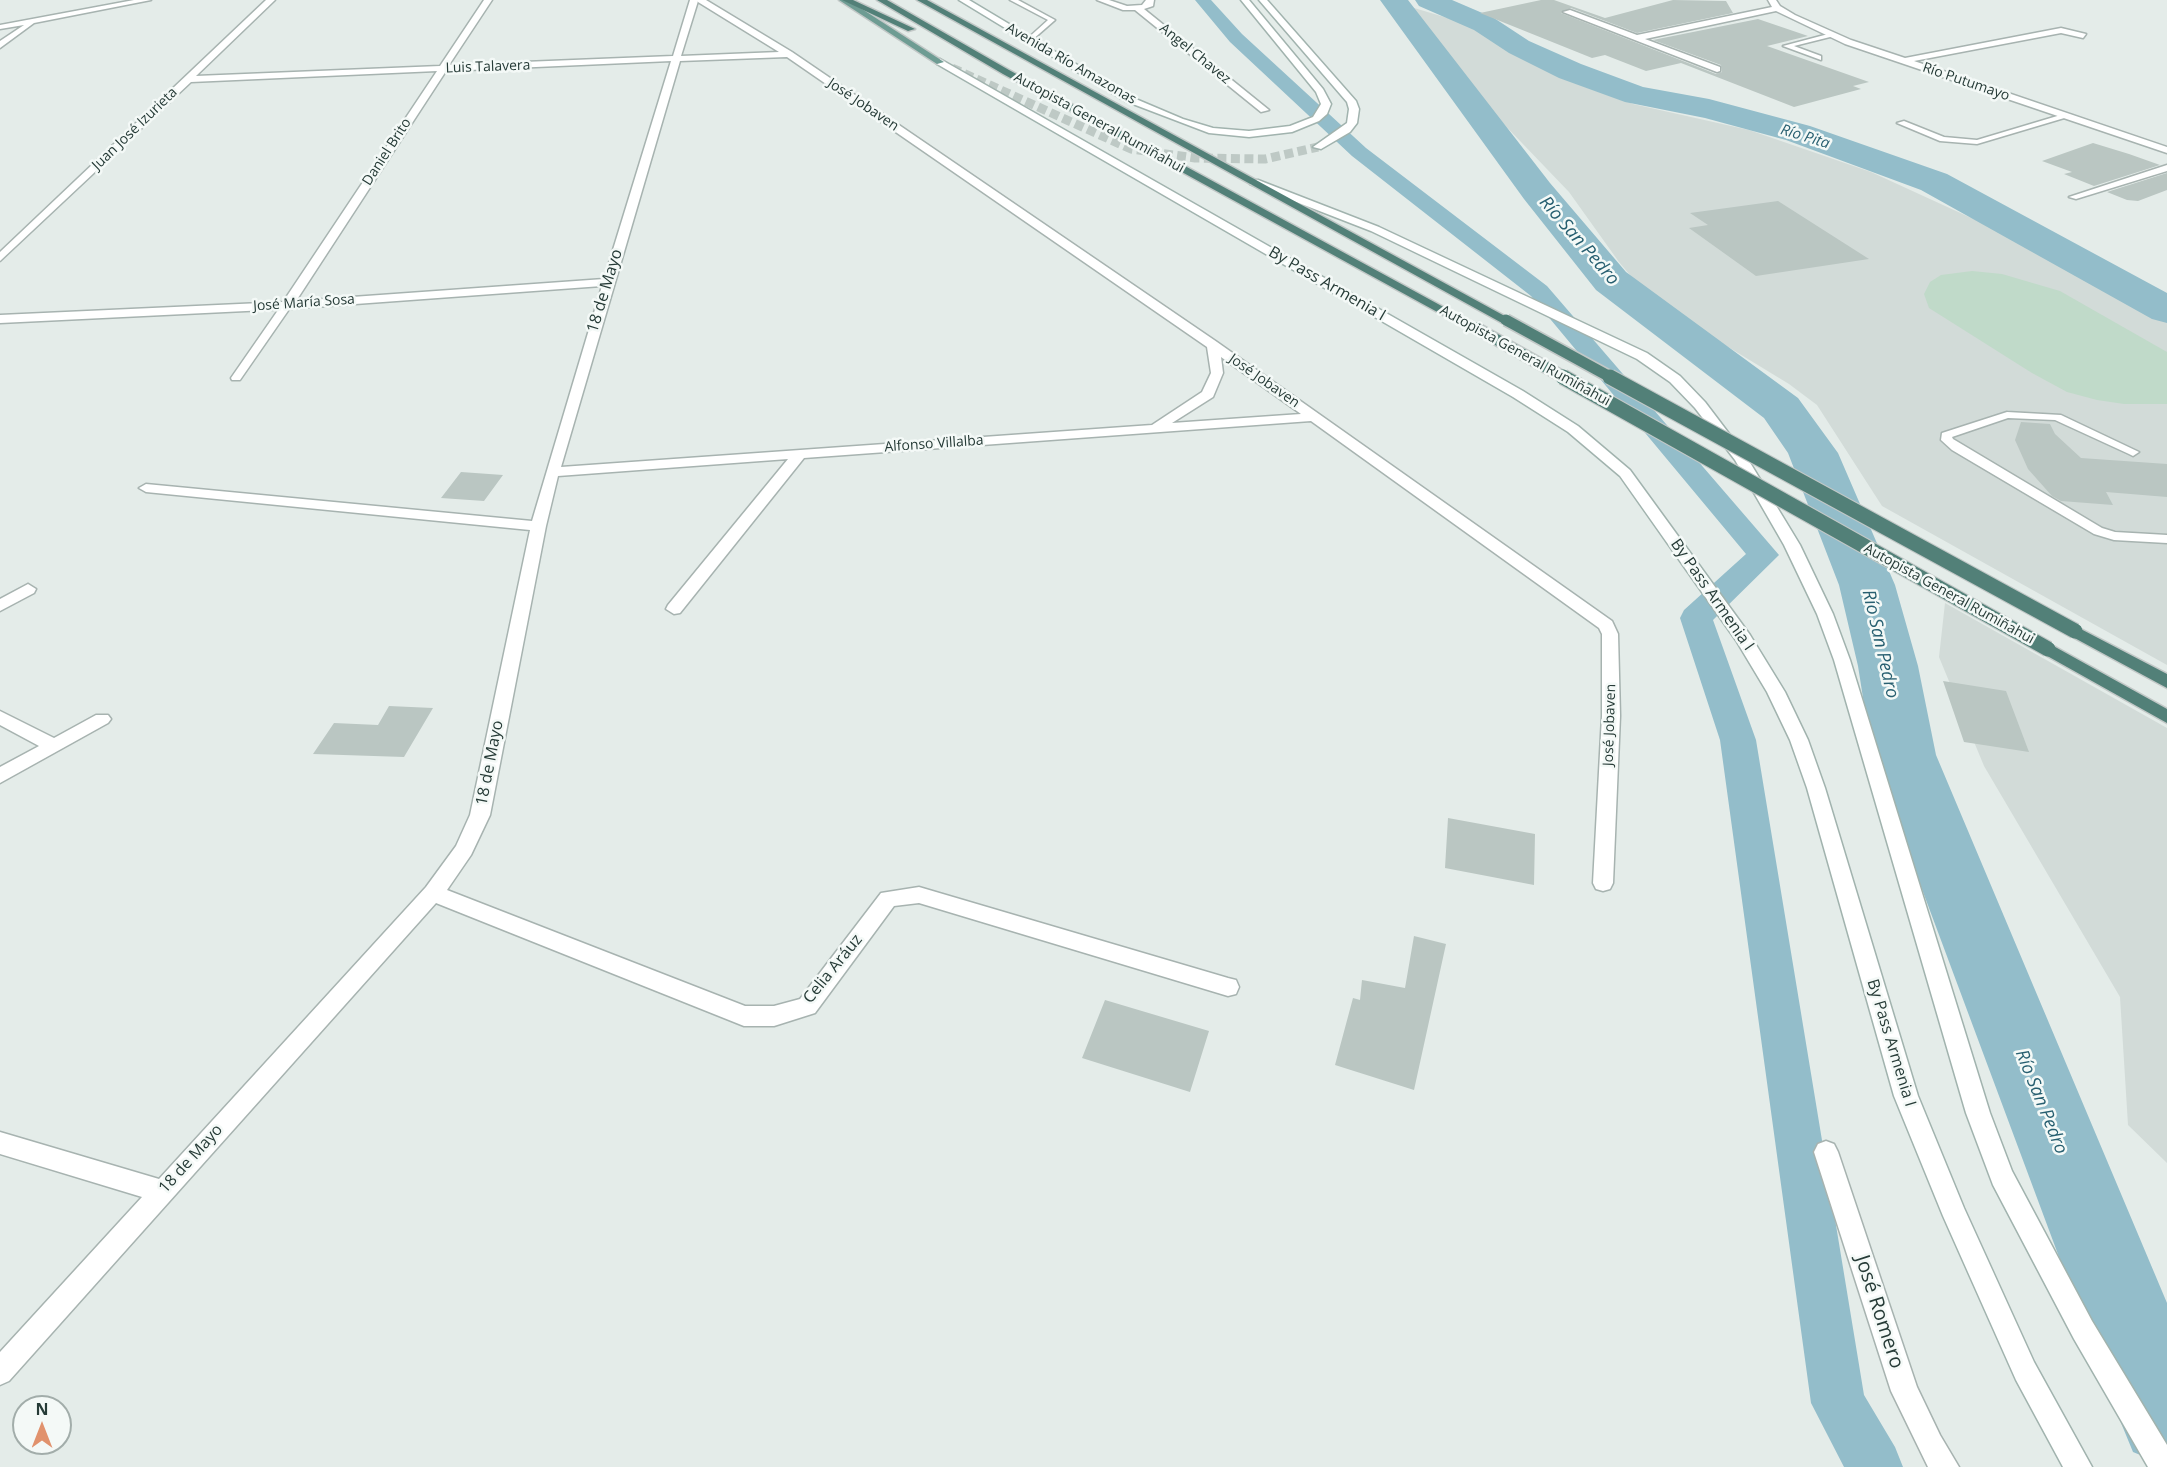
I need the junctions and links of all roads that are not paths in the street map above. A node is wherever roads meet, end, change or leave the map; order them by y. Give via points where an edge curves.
1 (37, 0) edge
2 (147, 0) edge
3 (271, 0) edge
4 (488, 0) edge
5 (694, 0) edge
6 (701, 0) edge
7 (845, 0) edge
8 (881, 0) edge
9 (921, 0) edge
10 (963, 0) edge
11 (1013, 0) edge
12 (1101, 0) edge
13 (1150, 0) edge
14 (1245, 0) edge
15 (1263, 0) edge
16 (27, 2) dead end
17 (1775, 4) edge
18 (1138, 8) junction
19 (1567, 12) dead end
20 (35, 21) junction
21 (0, 27) edge
22 (1832, 35) junction
23 (1636, 38) junction
24 (1029, 40) junction
25 (2061, 41) dead end
26 (1997, 43) junction
27 (0, 45) edge
28 (2039, 45) dead end
29 (2017, 49) junction
30 (789, 54) junction
31 (1818, 58) dead end
32 (677, 59) junction
33 (1905, 61) junction
34 (940, 62) junction
35 (1924, 67) junction
36 (952, 68) tunnel mouth
37 (443, 69) junction
38 (1717, 69) dead end
39 (1006, 72) junction
40 (187, 79) junction
41 (1264, 110) dead end
42 (2067, 116) junction
43 (1901, 123) dead end
44 (1318, 147) tunnel mouth
45 (2167, 150) edge
46 (2167, 168) edge
47 (1251, 182) junction
48 (2073, 197) dead end
49 (0, 258) edge
50 (608, 282) junction
51 (287, 305) junction
52 (0, 319) edge
53 (1213, 345) junction
54 (236, 378) dead end
55 (1316, 417) junction
56 (1152, 429) junction
57 (2133, 452) dead end
58 (800, 454) junction
59 (552, 472) junction
60 (146, 488) dead end
61 (538, 526) junction
62 (2167, 539) edge
63 (28, 589) dead end
64 (0, 606) edge
65 (674, 609) dead end
66 (2167, 682) edge
67 (0, 717) edge
68 (2167, 717) edge
69 (102, 719) dead end
70 (54, 746) junction
71 (0, 776) edge
72 (1603, 883) dead end
73 (433, 893) junction
74 (1228, 987) dead end
75 (0, 1143) edge
76 (1826, 1152) dead end
77 (161, 1191) junction
78 (0, 1372) edge
79 (1945, 1467) edge
80 (2078, 1467) edge
81 (2164, 1467) edge

1 - 16 lane
2 - 20 street
3 - 40 street, Juan José Izurieta
4 - 37 street, Daniel Brito
5 - 32 street, 18 de Mayo
6 - 30 street, José Jobaven
7 - 34 main road
7 - 39 highway
8 - 39 highway, Autopista General Rumiñahui
9 - 47 highway, Autopista General Rumiñahui
10 - 24 street, Avenida Río Amazonas
11 - 24 lane via 1052,20
12 - 18 street via 1119,7
13 - 18 street, Angel Chavez
14 - 24 street, Avenida Río Amazonas via 1320,92 1326,104 1322,114 1307,123 1260,134 1201,128 1128,99
15 - 44 street via 1351,101 1354,116 1347,130
17 - 22 street, Río Putumayo via 1803,23
17 - 23 street
18 - 41 street, Angel Chavez
19 - 23 street
20 - 21 street
20 - 27 street
22 - 31 lane via 1787,46
22 - 33 street, Río Putumayo
23 - 38 street
25 - 26 street via 2084,36 2061,30
26 - 29 street
26 - 33 street
28 - 29 street
29 - 35 street
30 - 32 street, Luis Talavera
30 - 53 street, José Jobaven
32 - 37 street, Luis Talavera
32 - 50 street, 18 de Mayo
33 - 35 street, Río Putumayo
34 - 36 street
34 - 80 street, By Pass Armenia I via 1573,429 1625,473 1744,639 1799,740 1906,1096 2025,1371
35 - 42 street, Río Putumayo
37 - 40 street, Luis Talavera
37 - 51 street, Daniel Brito
39 - 68 highway, Autopista General Rumiñahui, bridge via 1476,328
40 - 49 street, Juan José Izurieta
42 - 43 lane via 1977,142 1943,139
42 - 45 street, Río Putumayo
46 - 48 lane
47 - 66 highway, Autopista General Rumiñahui, bridge
47 - 81 street via 1375,229 1598,334 1659,368 1700,405 1740,459 1792,544 1842,660 1978,1113 2002,1178 2083,1330
50 - 51 street, José María Sosa
50 - 59 street, 18 de Mayo
51 - 52 street, José María Sosa
51 - 54 lane
53 - 55 street, José Jobaven
53 - 56 street via 1217,374 1208,394
55 - 56 street, Alfonso Villalba
55 - 72 street, José Jobaven via 1606,625 1610,634 1611,716
56 - 58 street, Alfonso Villalba
57 - 62 lane via 2057,417 2007,415 1946,435 1956,448 2098,531 2114,536
58 - 59 street, Alfonso Villalba
58 - 65 street
59 - 61 street, 18 de Mayo
60 - 61 street
61 - 73 street, 18 de Mayo via 480,815 464,850
63 - 64 street
67 - 70 street
69 - 70 street
70 - 71 street
73 - 74 street, Celia Aráuz via 744,1016 774,1016 807,1006 888,899 919,895
73 - 77 street, 18 de Mayo
75 - 77 street
76 - 79 street, José Romero via 1905,1391 1930,1445
77 - 78 street, 18 de Mayo

